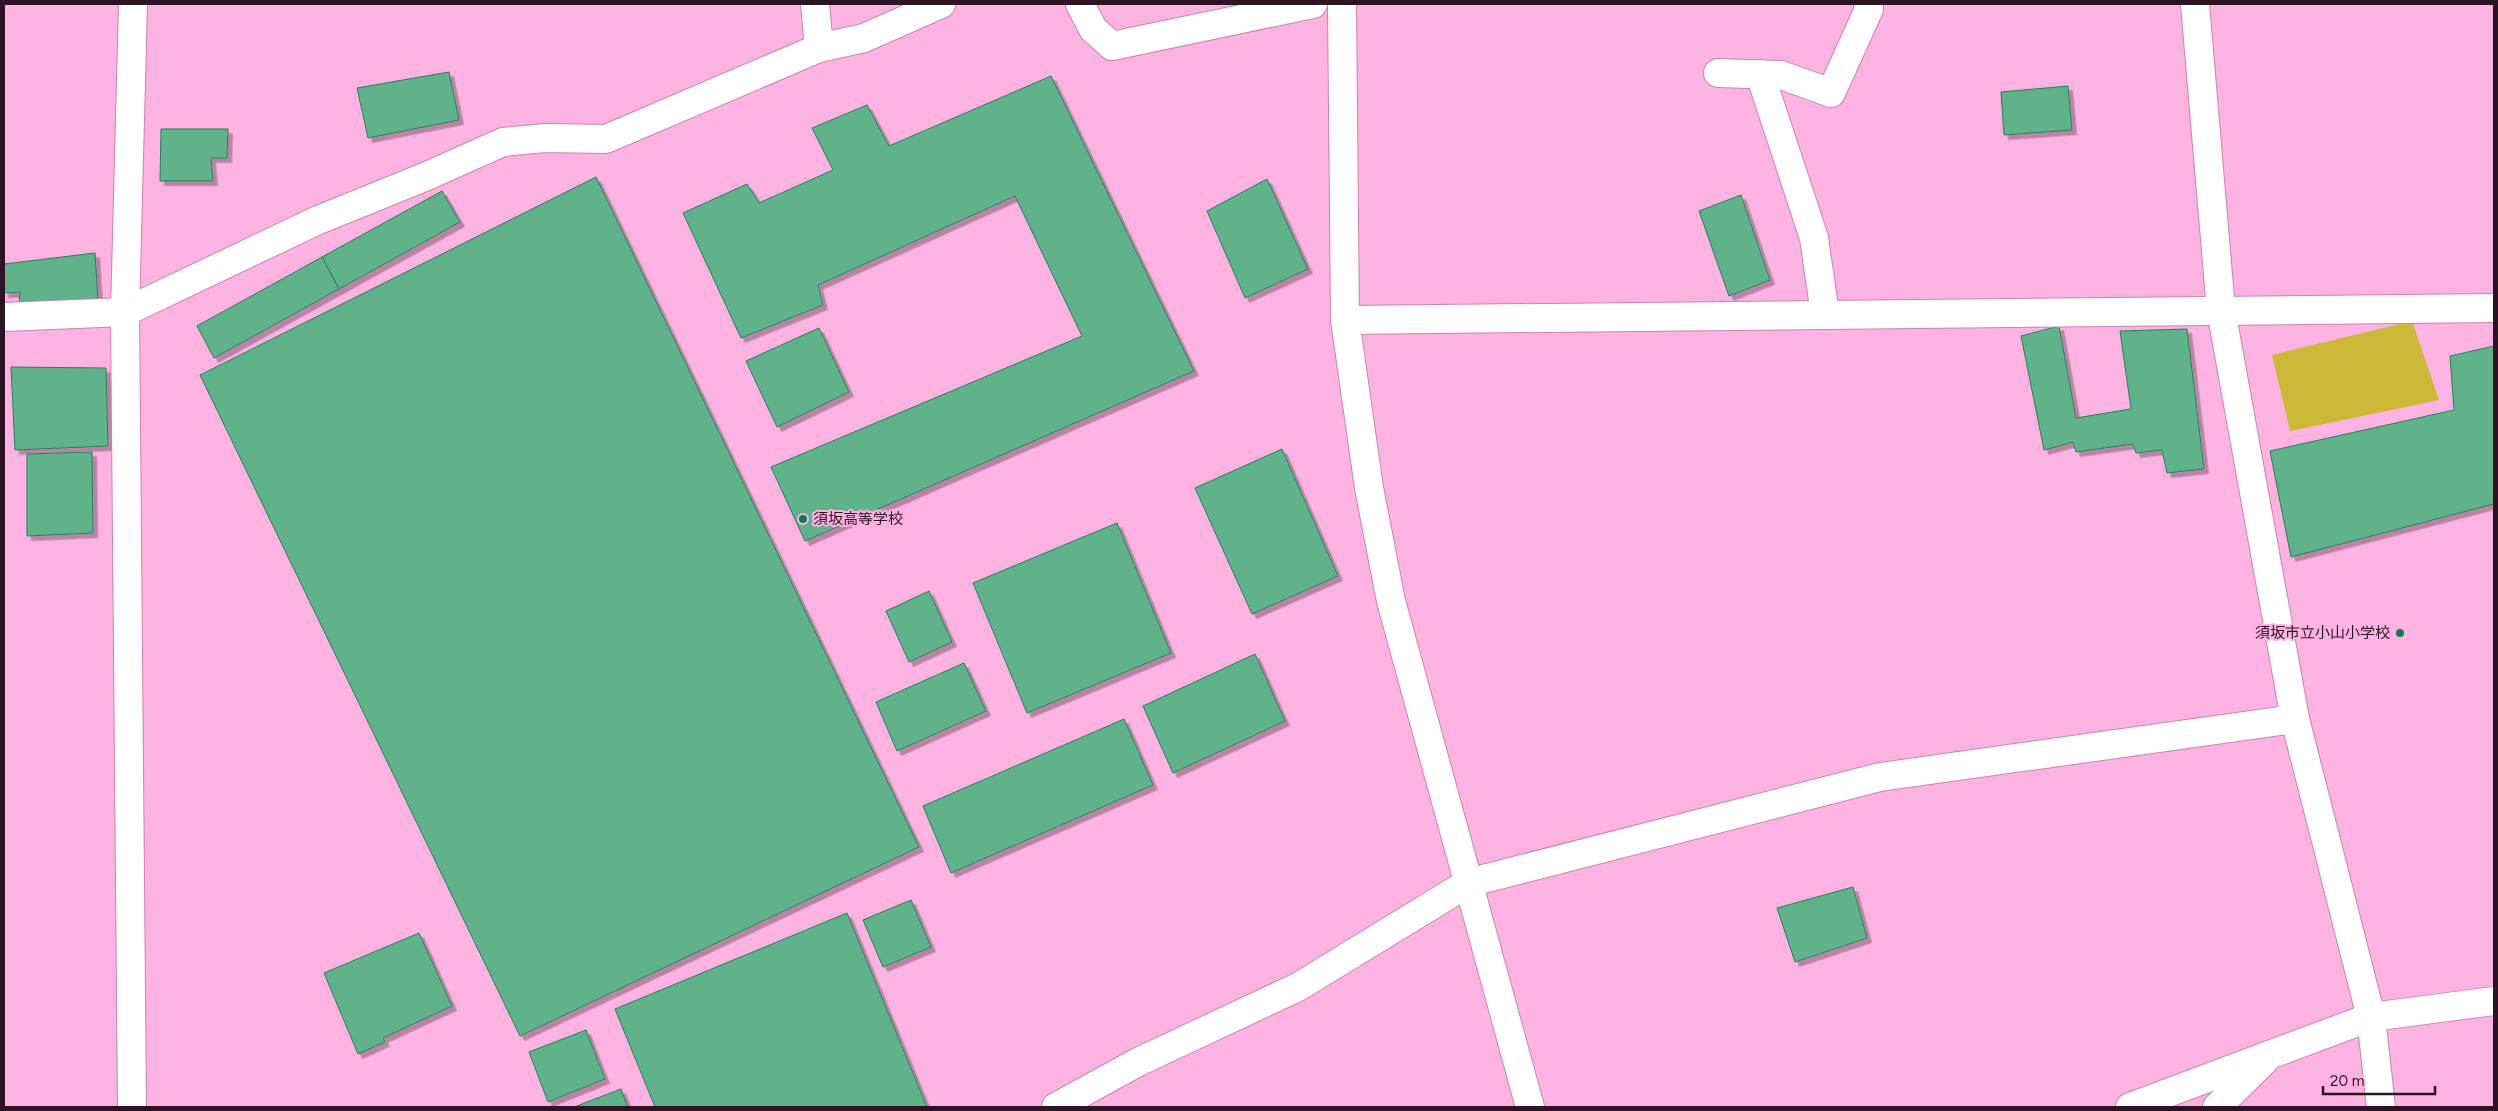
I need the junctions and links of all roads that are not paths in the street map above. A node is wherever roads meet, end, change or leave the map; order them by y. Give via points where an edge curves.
1 (132, 4) edge
2 (815, 4) edge
3 (941, 4) edge
4 (1080, 4) edge
5 (1312, 4) edge
6 (1342, 4) edge
7 (1868, 4) edge
8 (2195, 4) edge
9 (819, 48) junction
10 (1718, 73) dead end
11 (1760, 74) junction
12 (2494, 308) edge
13 (2220, 310) junction
14 (125, 312) junction
15 (1825, 314) junction
16 (4, 317) edge
17 (1345, 320) junction
18 (2295, 719) junction
19 (1468, 883) junction
20 (2494, 1001) edge
21 (2371, 1017) junction
22 (2271, 1054) junction
23 (132, 1107) edge
24 (1056, 1107) edge
25 (1530, 1107) edge
26 (2130, 1107) edge
27 (2217, 1107) edge
28 (2381, 1107) edge

1 - 14 street
2 - 9 street
3 - 9 street via 864,38
4 - 5 street via 1093,29 1112,46
6 - 17 street
7 - 11 street via 1869,9 1831,93 1781,75
8 - 13 street
9 - 14 street via 606,138 503,142 316,221
10 - 11 street
11 - 15 street via 1814,238
12 - 13 street
13 - 15 street
13 - 18 street
14 - 16 street
14 - 23 street
15 - 17 street
17 - 19 street via 1369,488 1391,601
18 - 19 street via 1880,777
18 - 21 street
19 - 24 street via 1298,987 1138,1062
19 - 25 street
20 - 21 street
21 - 22 street
21 - 28 street
22 - 26 street
22 - 27 street

